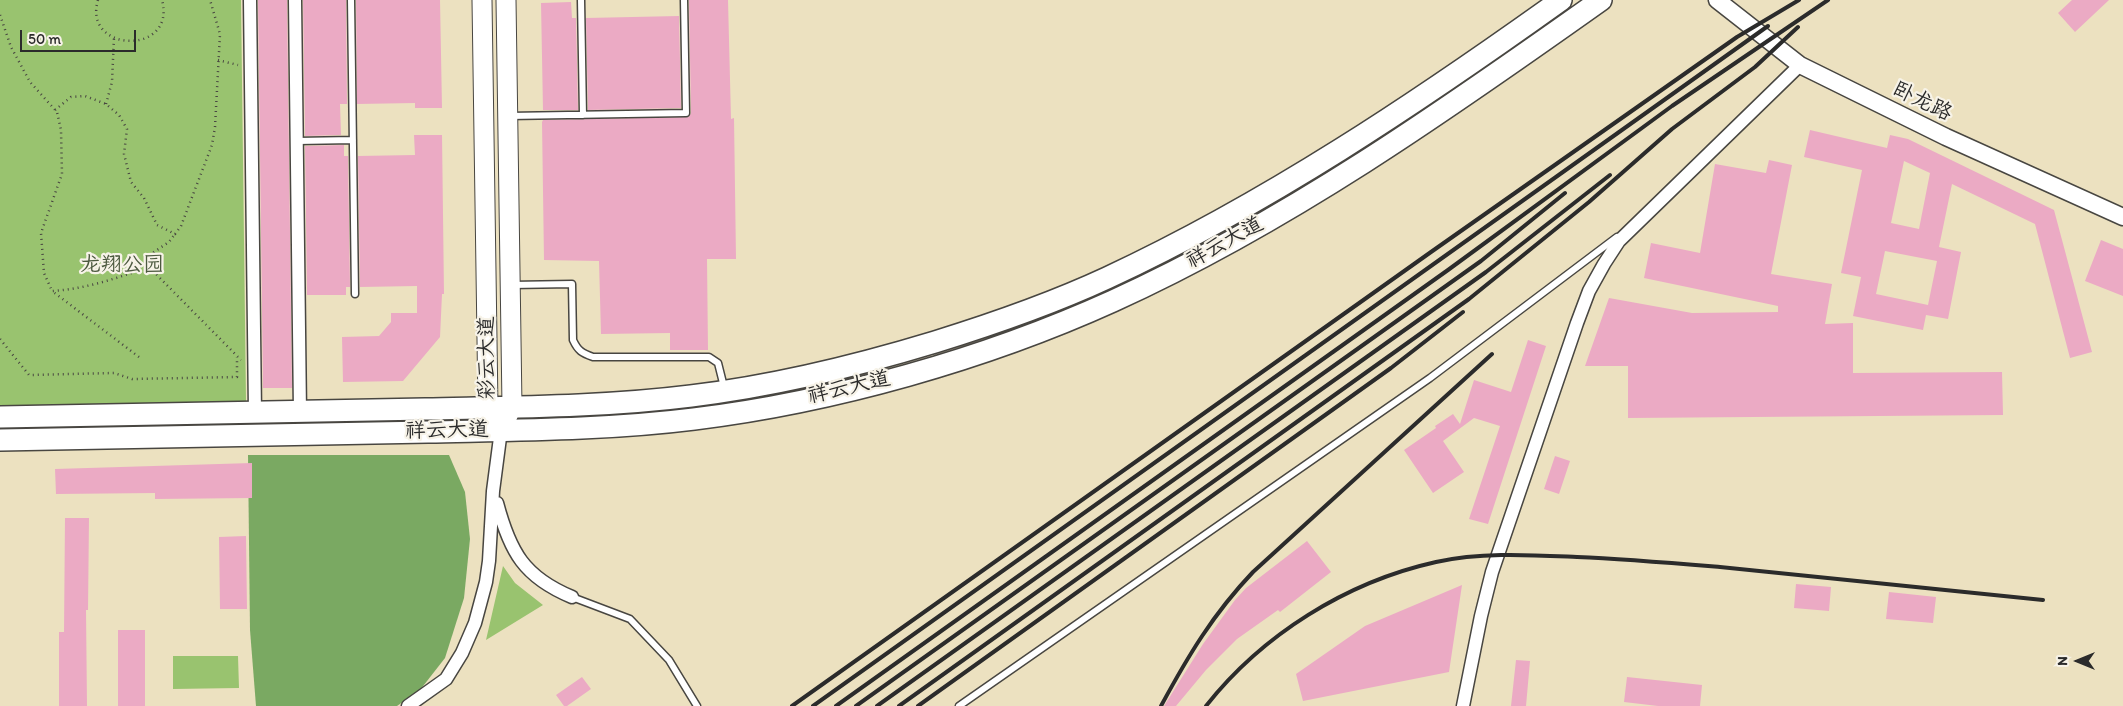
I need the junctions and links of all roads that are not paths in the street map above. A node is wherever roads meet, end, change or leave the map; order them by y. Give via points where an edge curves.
1 (250, 0) edge
2 (295, 0) edge
3 (351, 0) edge
4 (482, 0) edge
5 (506, 0) edge
6 (581, 0) edge
7 (684, 0) edge
8 (1561, 0) edge
9 (1601, 0) edge
10 (1717, 0) edge
11 (1800, 65) junction
12 (583, 115) junction
13 (508, 116) junction
14 (352, 140) junction
15 (297, 141) junction
16 (2123, 217) edge
17 (1635, 223) junction
18 (510, 285) junction
19 (355, 294) dead end
20 (725, 391) junction
21 (512, 406) junction
22 (488, 407) junction
23 (255, 412) junction
24 (300, 412) junction
25 (0, 417) edge
26 (501, 430) junction
27 (0, 440) edge
28 (493, 491) junction
29 (572, 597) joint
30 (408, 706) edge
31 (697, 706) edge
32 (959, 706) edge
33 (1463, 706) edge

1 - 23 street
2 - 15 street
3 - 14 lane
4 - 22 main road, 彩云大道
5 - 13 main road, 彩云大道
6 - 12 lane
7 - 12 lane via 686,113
8 - 20 highway, 祥云大道 via 1424,95 1311,167 1233,213 1105,279 1005,319 895,354
9 - 26 highway, 祥云大道 via 1323,187 1178,269 1050,327 901,376 750,411 655,423
10 - 11 street, 卧龙路
11 - 16 street, 卧龙路 via 1946,137
11 - 17 street
12 - 13 lane
13 - 18 main road, 彩云大道
14 - 15 lane
14 - 19 lane
15 - 24 street
17 - 32 lane via 1430,378
17 - 33 street via 1619,240 1604,264 1577,322 1492,572
18 - 20 lane via 572,284 574,340 581,353 593,357 709,357 718,363
18 - 21 main road, 彩云大道
20 - 21 highway, 祥云大道 via 653,400
21 - 22 highway, 祥云大道
21 - 26 main road, 彩云大道
22 - 24 highway, 祥云大道
22 - 26 main road, 彩云大道
23 - 24 highway, 祥云大道
23 - 25 highway, 祥云大道
26 - 27 highway, 祥云大道
26 - 28 street
28 - 29 street via 509,539 526,570 546,585
28 - 30 street via 486,582 472,632 446,679
29 - 31 lane via 630,619 669,660

